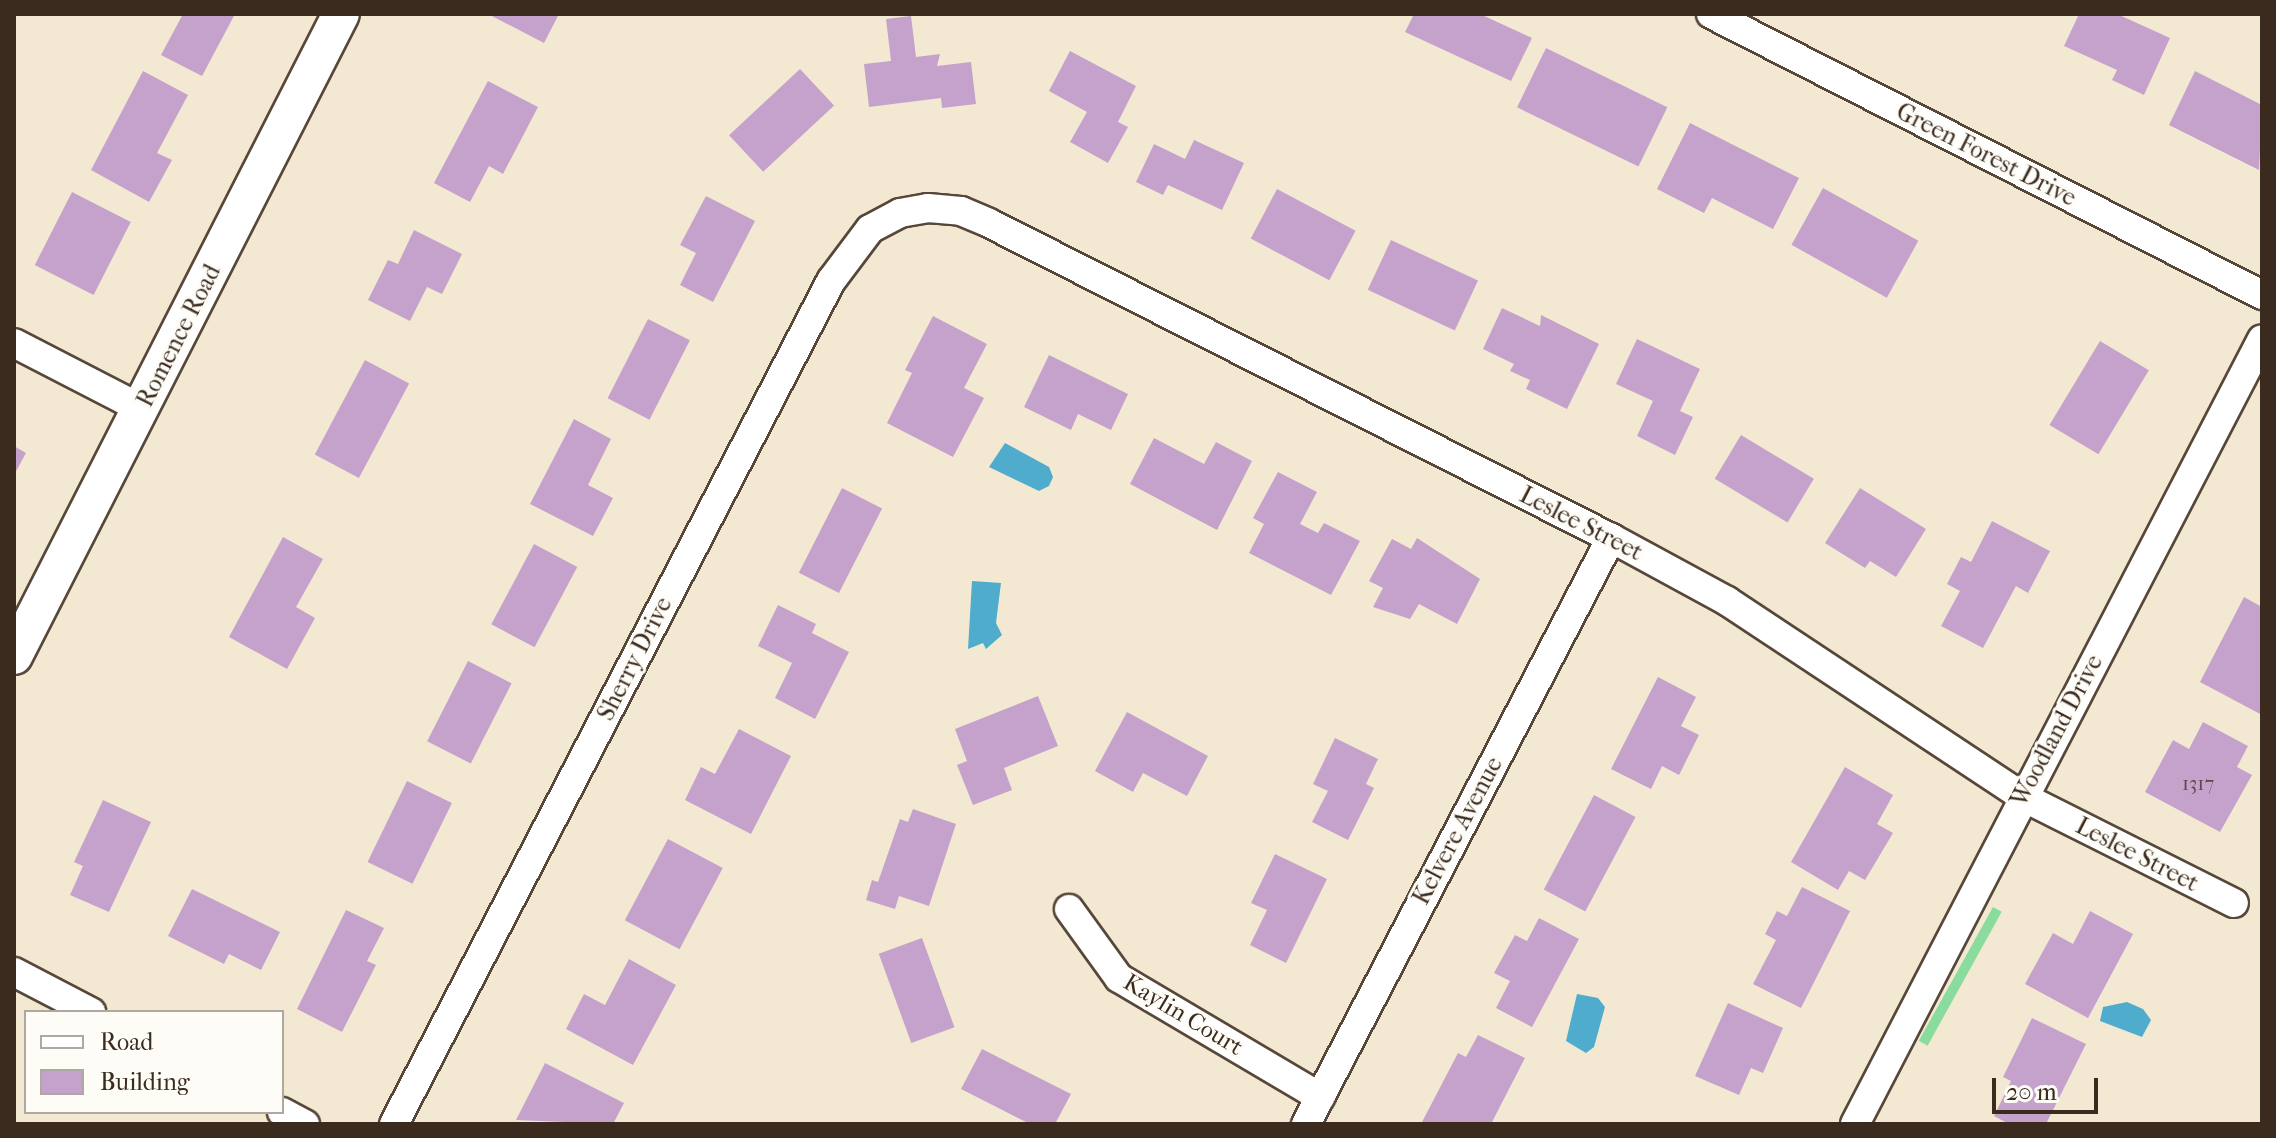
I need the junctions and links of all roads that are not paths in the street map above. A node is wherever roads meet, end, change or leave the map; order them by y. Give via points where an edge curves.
1 (341, 14) edge
2 (1711, 14) edge
3 (900, 213) joint
4 (2262, 295) edge
5 (2262, 339) edge
6 (14, 343) edge
7 (142, 409) junction
8 (1611, 538) junction
9 (14, 656) edge
10 (2023, 797) junction
11 (2234, 903) dead end
12 (1069, 909) dead end
13 (14, 972) edge
14 (87, 1010) edge
15 (1320, 1097) junction
16 (284, 1113) edge
17 (305, 1124) edge
18 (394, 1124) edge
19 (1306, 1124) edge
20 (1855, 1124) edge

1 - 7 street, Romence Road
2 - 4 street, Green Forest Drive
3 - 8 street, Leslee Street via 944,207 989,223
3 - 18 street, Sherry Drive via 870,229 831,281
5 - 10 street, Woodland Drive
6 - 7 street
7 - 9 street, Romence Road
8 - 10 street, Leslee Street via 1727,601
8 - 15 street, Kelvere Avenue
10 - 11 street, Leslee Street
10 - 20 street, Woodland Drive
12 - 15 street, Kaylin Court via 1119,978
13 - 14 street
15 - 19 street, Kelvere Avenue
16 - 17 street

